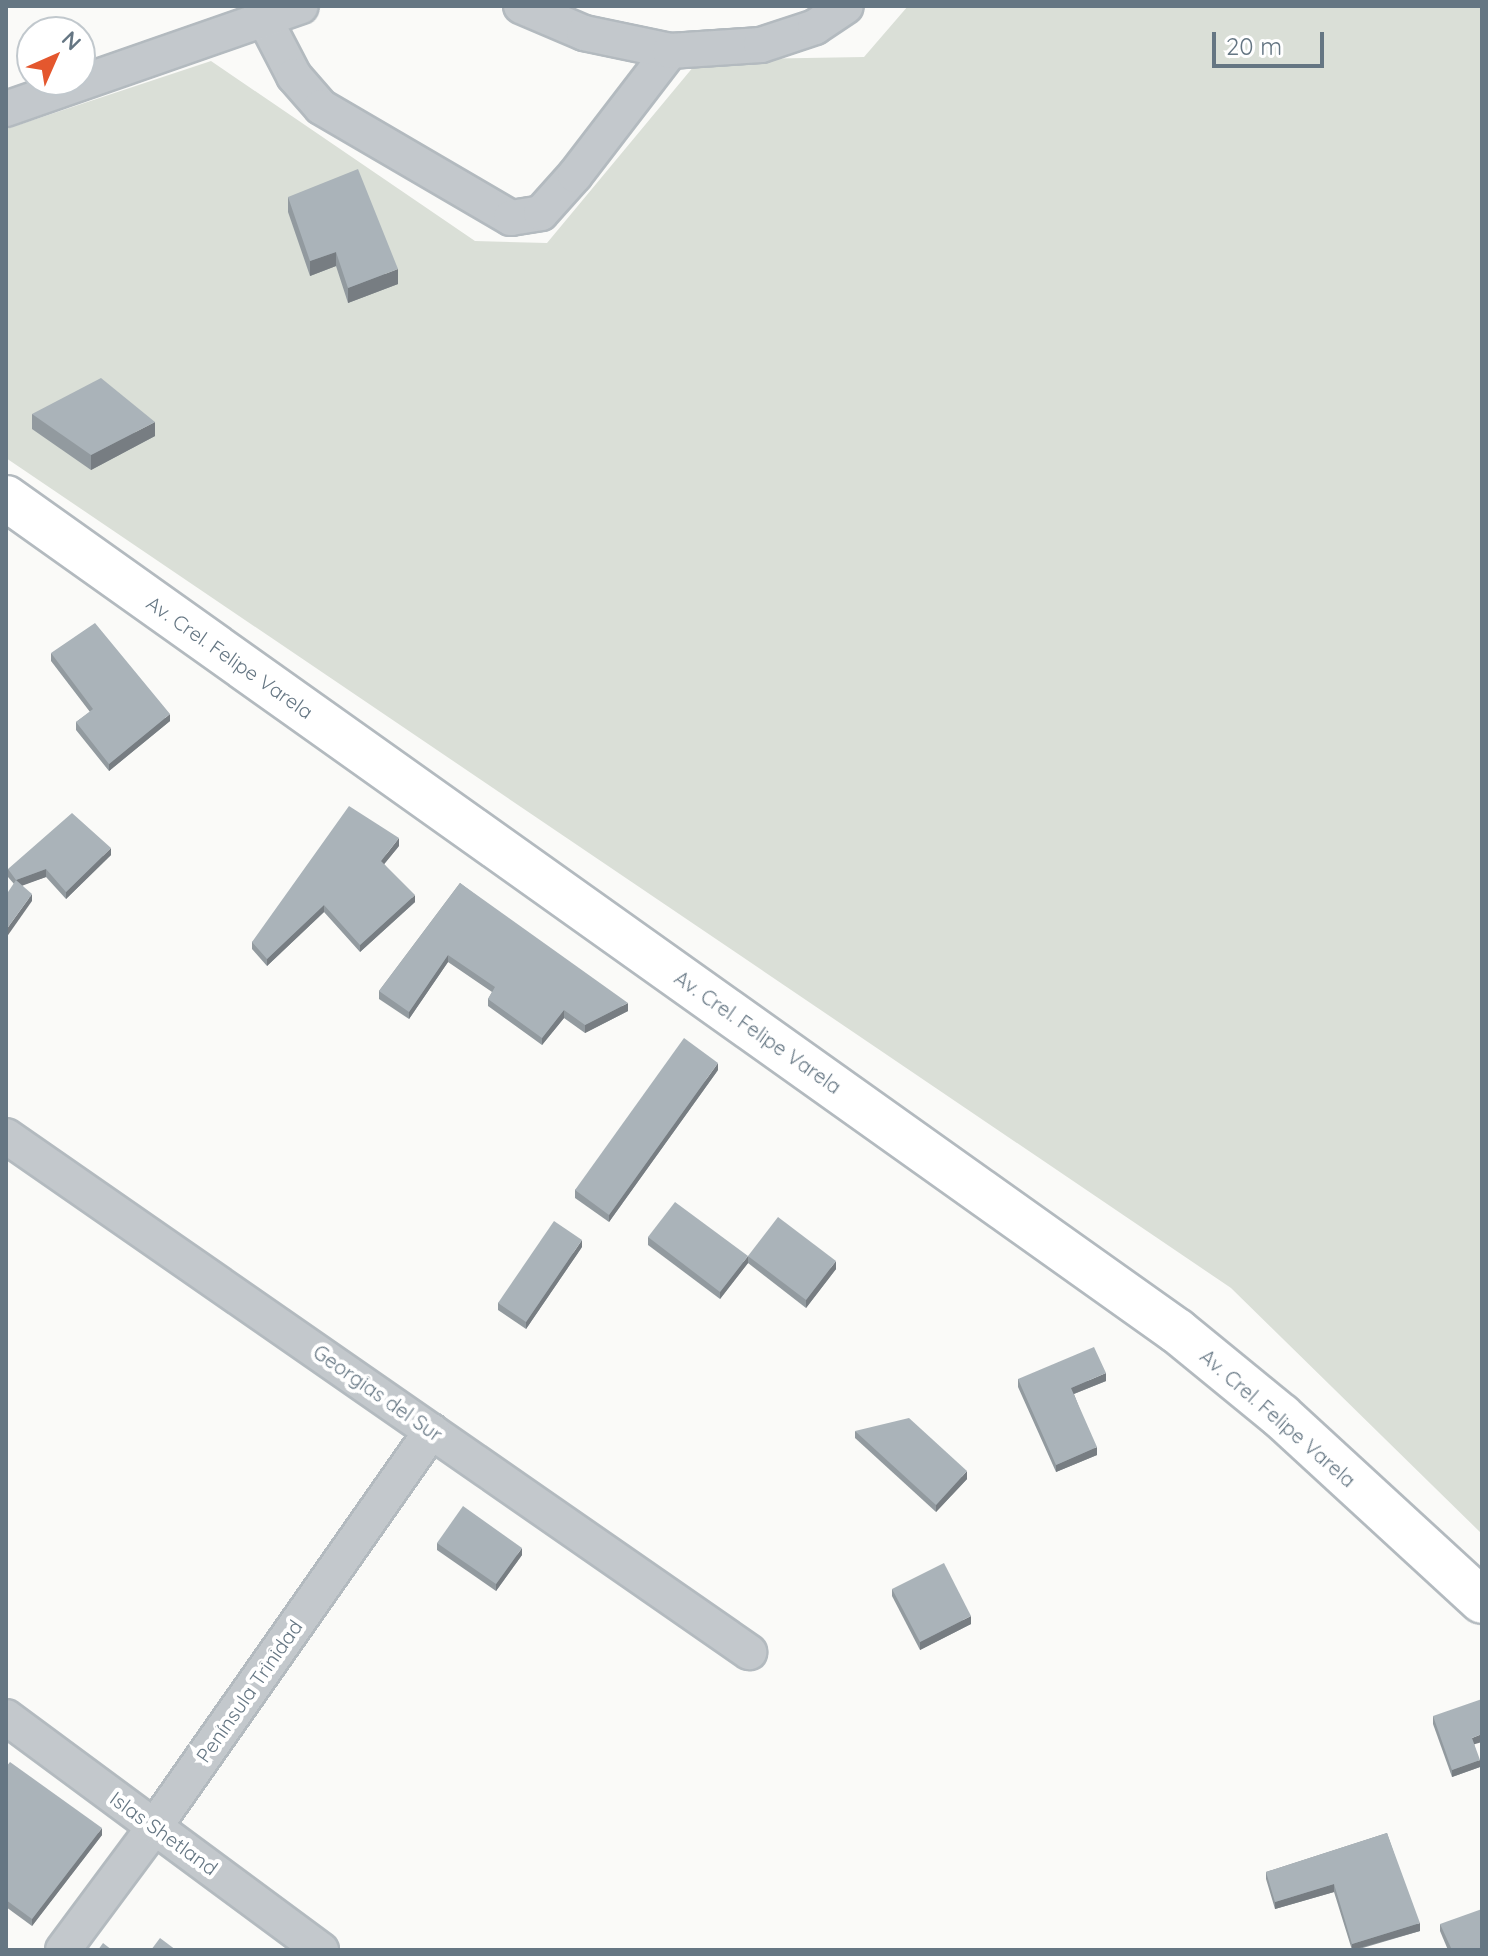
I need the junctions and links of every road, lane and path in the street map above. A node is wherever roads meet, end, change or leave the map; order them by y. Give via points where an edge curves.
1 (301, 6) edge
2 (521, 6) edge
3 (846, 6) edge
4 (268, 13) edge
5 (670, 51) junction
6 (6, 109) edge
7 (6, 498) edge
8 (6, 1136) edge
9 (432, 1431) junction
10 (1482, 1601) edge
11 (749, 1652) dead end
12 (6, 1717) edge
13 (155, 1826) junction
14 (63, 1950) edge
15 (321, 1950) edge

1 - 4 street
2 - 5 street via 584,33
3 - 5 street via 815,27 761,45
4 - 5 street via 294,76 321,107 511,218 541,213
4 - 6 street
7 - 10 main road, Av. Crel. Felipe Varela via 1177,1331 1281,1416
8 - 9 street, Georgias del Sur
9 - 11 street, Georgias del Sur
9 - 13 street, Península Trinidad
12 - 13 street, Islas Shetland
13 - 14 street, Península Trinidad
13 - 15 street, Islas Shetland

